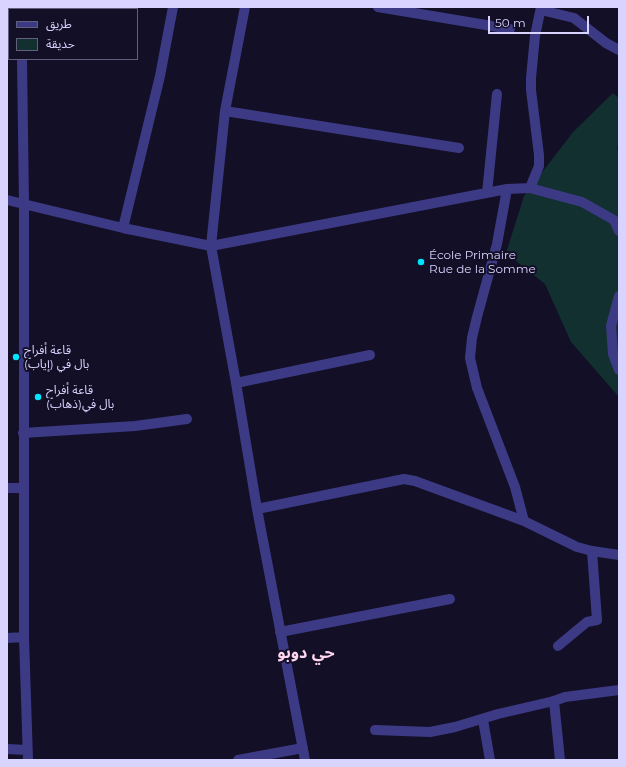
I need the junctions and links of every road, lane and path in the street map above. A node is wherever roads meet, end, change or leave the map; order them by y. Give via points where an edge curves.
1 (174, 7) edge
2 (245, 7) edge
3 (378, 7) edge
4 (541, 9) edge
5 (510, 29) dead end
6 (619, 50) edge
7 (22, 60) edge
8 (497, 94) dead end
9 (225, 111) junction
10 (459, 148) dead end
11 (530, 188) junction
12 (507, 189) junction
13 (487, 193) junction
14 (7, 200) edge
15 (24, 204) junction
16 (123, 228) junction
17 (619, 231) edge
18 (211, 246) junction
19 (619, 296) edge
20 (370, 355) dead end
21 (619, 370) edge
22 (236, 383) junction
23 (186, 419) dead end
24 (23, 432) junction
25 (7, 488) edge
26 (24, 488) junction
27 (257, 509) junction
28 (524, 521) junction
29 (592, 551) junction
30 (619, 555) edge
31 (450, 599) dead end
32 (280, 632) junction
33 (7, 638) edge
34 (24, 638) junction
35 (558, 646) dead end
36 (619, 690) edge
37 (554, 701) junction
38 (483, 720) junction
39 (375, 730) dead end
40 (303, 748) junction
41 (7, 750) edge
42 (28, 755) edge
43 (238, 760) edge
44 (305, 760) edge
45 (490, 760) edge
46 (560, 760) edge

1 - 16 street
2 - 9 street
3 - 5 street
4 - 6 street via 574,18
4 - 11 street via 535,36 531,78 539,166
7 - 15 street
8 - 13 street
9 - 10 street
9 - 18 street
11 - 12 street
11 - 17 street via 582,202 614,220
12 - 13 street
12 - 28 street via 470,358 477,388 515,487
13 - 18 street
14 - 15 street
15 - 16 street
15 - 24 street
16 - 18 street
18 - 22 street
19 - 21 street via 611,326 613,354
20 - 22 street
22 - 27 street
23 - 24 street via 135,426
24 - 26 street
25 - 26 street
26 - 34 street
27 - 28 street via 404,479
27 - 32 street
28 - 29 street
29 - 30 street
29 - 35 street via 597,620 587,622
31 - 32 street
32 - 40 street
33 - 34 street
34 - 42 street
36 - 37 street via 565,697
37 - 38 street
37 - 46 street
38 - 39 street via 430,732
38 - 45 street
40 - 43 street
40 - 44 street
41 - 42 street

